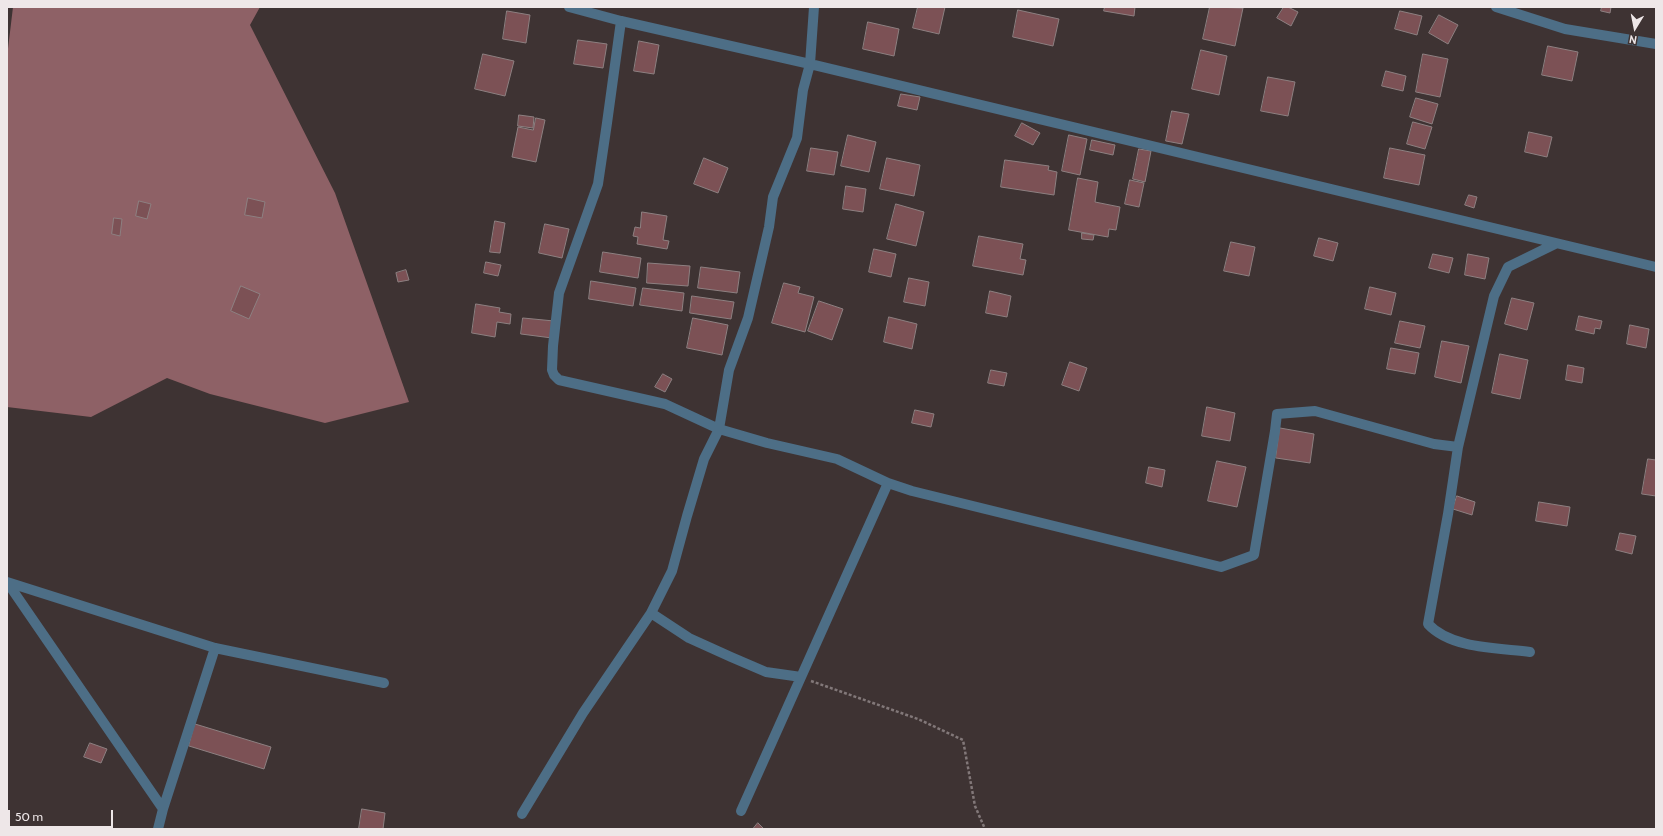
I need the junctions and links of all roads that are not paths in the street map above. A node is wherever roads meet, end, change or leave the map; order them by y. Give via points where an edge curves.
1 (569, 7) edge
2 (814, 7) edge
3 (1496, 7) edge
4 (621, 21) junction
5 (1656, 44) edge
6 (810, 64) junction
7 (1555, 244) junction
8 (1656, 267) edge
9 (719, 429) junction
10 (1458, 447) junction
11 (888, 483) junction
12 (7, 582) edge
13 (651, 613) junction
14 (215, 648) junction
15 (1530, 652) dead end
16 (800, 677) junction
17 (384, 683) dead end
18 (163, 809) junction
19 (741, 811) dead end
20 (522, 814) dead end
21 (158, 829) edge

1 - 4 street
2 - 6 street
3 - 5 street via 1565,29
4 - 6 street
4 - 9 street via 598,184 559,293 552,370 559,380 665,404
6 - 7 street
6 - 9 street via 803,90 797,138 772,197 769,227 748,318 729,370
7 - 8 street
7 - 10 street via 1508,268 1499,285 1494,296
9 - 11 street via 837,459
9 - 13 street via 704,459 672,571
10 - 11 street via 1434,444 1316,411 1277,414 1254,555 1221,567 912,492
10 - 15 street via 1428,624 1450,640
11 - 16 street
12 - 14 street
12 - 18 street
13 - 16 street via 689,638 731,657 766,672
13 - 20 street via 583,713
14 - 17 street
14 - 18 street
16 - 19 street
18 - 21 street

